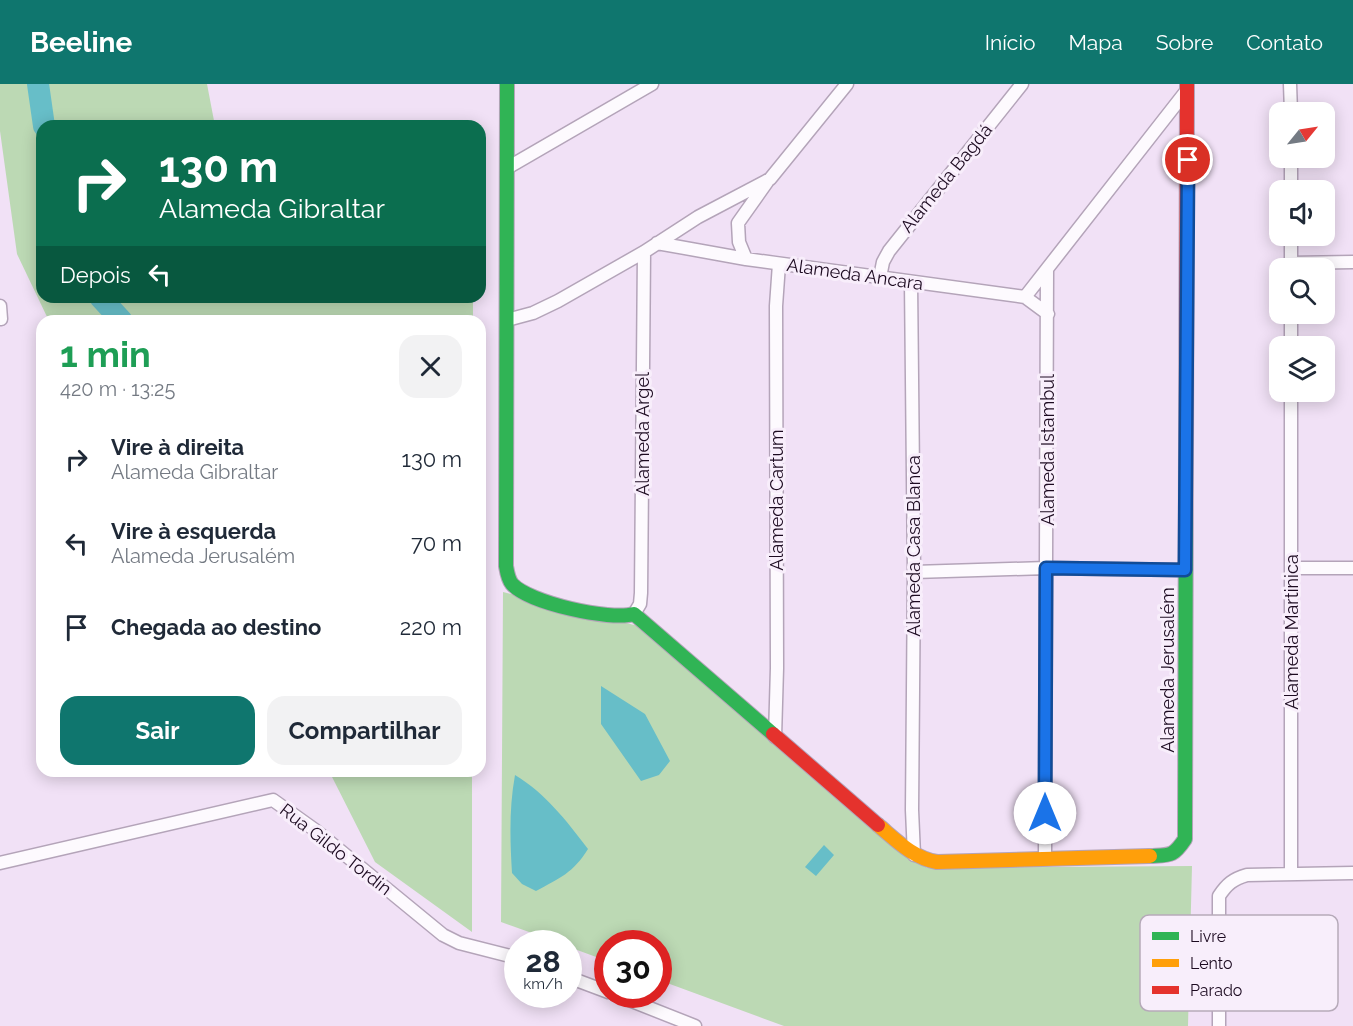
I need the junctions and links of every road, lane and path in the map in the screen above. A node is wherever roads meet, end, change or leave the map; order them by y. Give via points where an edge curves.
1 (507, 84) edge
2 (652, 84) edge
3 (847, 84) edge
4 (1022, 84) edge
5 (1290, 84) edge
6 (1187, 87) edge
7 (1291, 102) edge
8 (507, 168) junction
9 (770, 179) junction
10 (657, 243) junction
11 (644, 252) junction
12 (746, 259) junction
13 (1353, 262) edge
14 (1335, 263) edge
15 (779, 264) junction
16 (1047, 269) junction
17 (880, 277) junction
18 (911, 282) junction
19 (1025, 297) junction
20 (0, 306) edge
21 (1048, 314) junction
22 (1, 319) edge
23 (507, 320) junction
24 (1291, 402) edge
25 (1046, 568) junction
26 (1291, 568) junction
27 (1353, 568) edge
28 (1185, 570) junction
29 (914, 572) junction
30 (634, 614) junction
31 (775, 737) junction
32 (914, 855) junction
33 (1045, 857) junction
34 (0, 863) edge
35 (1291, 873) junction
36 (1353, 873) edge
37 (1219, 915) edge
38 (504, 954) edge
39 (650, 1008) edge
40 (696, 1026) edge

1 - 8 street
2 - 8 street
3 - 9 street
4 - 17 street, Alameda Bagdá via 889,251
5 - 7 street
6 - 16 street
6 - 28 street, Alameda Jerusalém
8 - 23 street
9 - 10 street
9 - 12 street via 738,222 739,242
10 - 11 street
10 - 12 street, Alameda Ancara
11 - 23 street via 558,301
11 - 30 street, Alameda Argel via 641,593
12 - 15 street, Alameda Ancara
13 - 14 street
15 - 17 street, Alameda Ancara
15 - 31 street, Alameda Cartum
16 - 19 street
16 - 21 street, Alameda Istambul
17 - 18 street, Alameda Ancara
18 - 19 street, Alameda Ancara
18 - 29 street, Alameda Casa Blanca
19 - 21 street, Alameda Ancara
20 - 22 street
21 - 25 street, Alameda Istambul
23 - 30 street via 506,566 510,583 521,592 582,610 606,616
24 - 26 street, Alameda Martinica
25 - 28 street
25 - 29 street
25 - 33 street, Alameda Istambul
26 - 27 street
26 - 35 street, Alameda Martinica
28 - 33 street, Alameda Jerusalém via 1185,839 1171,855
29 - 32 street, Alameda Casa Blanca
30 - 31 street, Alameda Jerusalém
31 - 32 street, Alameda Jerusalém
32 - 33 street, Alameda Jerusalém via 937,862
34 - 38 street, Rua Gildo Tordin via 273,800 443,935
35 - 36 street
35 - 37 street via 1234,879 1219,896
39 - 40 street

